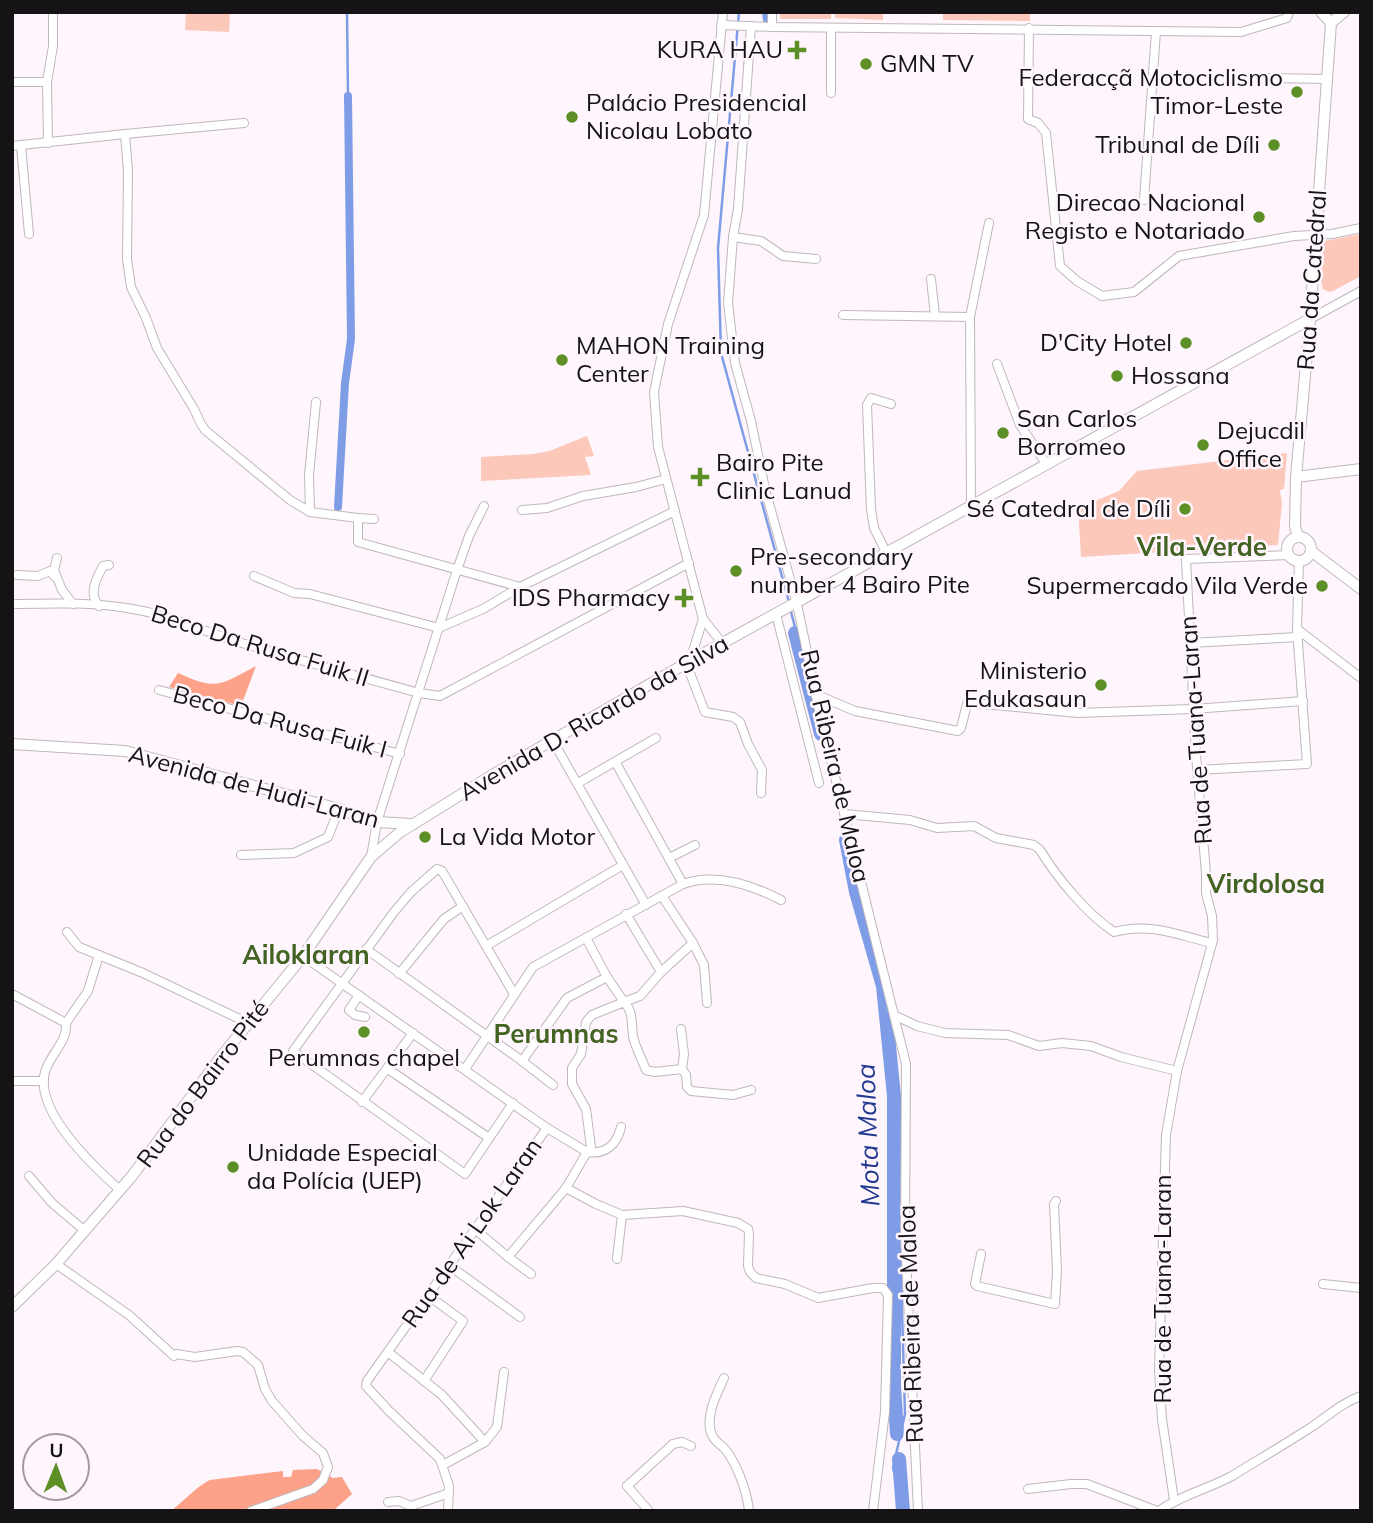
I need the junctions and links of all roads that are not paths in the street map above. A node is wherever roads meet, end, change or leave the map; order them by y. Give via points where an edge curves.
1 (52, 12) edge
2 (723, 12) edge
3 (772, 12) edge
4 (1289, 12) edge
5 (1321, 12) edge
6 (1343, 12) edge
7 (1331, 23) junction
8 (724, 25) junction
9 (751, 26) junction
10 (772, 27) junction
11 (831, 28) junction
12 (1029, 28) junction
13 (1156, 31) junction
14 (1268, 78) dead end
15 (1327, 79) junction
16 (12, 82) edge
17 (47, 82) junction
18 (831, 93) dead end
19 (244, 123) dead end
20 (125, 134) junction
21 (48, 143) junction
22 (17, 146) edge
23 (1144, 200) dead end
24 (989, 223) dead end
25 (1361, 228) edge
26 (29, 234) dead end
27 (1315, 235) junction
28 (733, 237) junction
29 (816, 259) dead end
30 (931, 279) dead end
31 (1361, 291) edge
32 (843, 315) dead end
33 (935, 316) junction
34 (970, 317) junction
35 (1310, 319) junction
36 (997, 364) dead end
37 (316, 401) dead end
38 (891, 404) dead end
39 (1047, 465) junction
40 (1361, 469) edge
41 (1296, 477) junction
42 (666, 479) junction
43 (484, 506) dead end
44 (971, 507) junction
45 (522, 510) dead end
46 (675, 511) junction
47 (310, 512) junction
48 (358, 518) junction
49 (374, 519) dead end
50 (1298, 537) junction
51 (1311, 551) junction
52 (887, 554) junction
53 (57, 558) dead end
54 (1294, 558) junction
55 (689, 563) junction
56 (109, 565) dead end
57 (457, 570) junction
58 (17, 575) dead end
59 (254, 576) dead end
60 (59, 581) junction
61 (520, 587) junction
62 (1361, 589) edge
63 (93, 596) junction
64 (793, 603) junction
65 (16, 604) dead end
66 (76, 604) junction
67 (99, 606) junction
68 (777, 613) junction
69 (703, 619) junction
70 (439, 628) junction
71 (1298, 633) junction
72 (1189, 643) junction
73 (723, 644) junction
74 (688, 662) junction
75 (1361, 678) edge
76 (159, 690) dead end
77 (419, 693) junction
78 (815, 694) junction
79 (1303, 701) junction
80 (1193, 709) junction
81 (656, 738) dead end
82 (553, 741) junction
83 (12, 744) edge
84 (400, 754) junction
85 (616, 763) junction
86 (1197, 770) junction
87 (578, 783) junction
88 (819, 783) dead end
89 (761, 793) dead end
90 (340, 809) junction
91 (845, 814) junction
92 (377, 822) junction
93 (412, 824) junction
94 (695, 845) dead end
95 (241, 855) dead end
96 (372, 857) junction
97 (669, 858) junction
98 (623, 865) junction
99 (683, 884) junction
100 (662, 896) junction
101 (781, 901) dead end
102 (646, 905) junction
103 (463, 906) junction
104 (626, 914) junction
105 (67, 932) dead end
106 (586, 938) junction
107 (692, 943) junction
108 (1212, 943) junction
109 (486, 946) junction
110 (366, 949) junction
111 (99, 955) junction
112 (303, 956) junction
113 (661, 972) junction
114 (399, 974) junction
115 (607, 977) junction
116 (342, 984) junction
117 (514, 994) junction
118 (12, 995) edge
119 (359, 995) junction
120 (624, 1002) junction
121 (706, 1003) dead end
122 (896, 1016) junction
123 (365, 1017) dead end
124 (66, 1023) junction
125 (248, 1023) junction
126 (681, 1029) dead end
127 (413, 1033) junction
128 (486, 1036) junction
129 (522, 1061) junction
130 (388, 1069) junction
131 (465, 1069) junction
132 (682, 1069) junction
133 (1177, 1071) junction
134 (12, 1081) edge
135 (44, 1081) junction
136 (553, 1085) dead end
137 (751, 1090) dead end
138 (362, 1102) junction
139 (513, 1102) junction
140 (621, 1127) dead end
141 (547, 1128) junction
142 (489, 1138) junction
143 (587, 1152) junction
144 (29, 1176) dead end
145 (566, 1188) junction
146 (120, 1190) junction
147 (1056, 1201) dead end
148 (622, 1214) junction
149 (476, 1230) junction
150 (85, 1231) junction
151 (981, 1254) dead end
152 (508, 1257) junction
153 (617, 1259) dead end
154 (56, 1264) junction
155 (450, 1266) junction
156 (531, 1275) dead end
157 (1322, 1284) dead end
158 (1361, 1288) edge
159 (429, 1296) junction
160 (12, 1307) edge
161 (520, 1317) dead end
162 (388, 1352) junction
163 (504, 1372) dead end
164 (724, 1378) dead end
165 (424, 1381) junction
166 (1361, 1396) edge
167 (485, 1442) junction
168 (691, 1447) dead end
169 (443, 1465) junction
170 (1027, 1489) dead end
171 (449, 1493) junction
172 (1174, 1500) junction
173 (388, 1502) dead end
174 (251, 1511) edge
175 (448, 1511) edge
176 (649, 1511) edge
177 (749, 1511) edge
178 (873, 1511) edge
179 (918, 1511) edge
180 (1158, 1511) edge

1 - 17 street
2 - 8 street
3 - 10 street
4 - 13 street via 1287,18 1241,32
5 - 7 main road
6 - 7 main road
7 - 15 main road, Rua da Catedral
8 - 9 street
8 - 42 street via 704,215 668,324 654,392 658,447
9 - 10 street
9 - 28 street, Rua Ribeira de Maloa
10 - 11 street
11 - 12 street
11 - 18 street
12 - 13 street
12 - 27 street via 1028,119 1046,133 1060,266 1089,290 1102,296 1135,292 1179,256
13 - 23 street
14 - 15 street
15 - 27 main road, Rua da Catedral
16 - 17 street
17 - 21 street
19 - 20 street
20 - 21 street
20 - 47 street via 131,287 157,348 205,430
21 - 22 street
22 - 26 street
24 - 34 street
25 - 27 street
27 - 35 main road, Rua da Catedral
28 - 29 street via 761,241 783,256
28 - 64 street, Rua Ribeira de Maloa via 728,303 735,363
30 - 33 street
31 - 35 street
32 - 33 street
33 - 34 street
34 - 44 street
35 - 39 main road
35 - 41 main road, Rua da Catedral
36 - 39 street via 1017,418
37 - 47 street
38 - 52 street via 871,398 867,405 871,509 874,528
39 - 44 main road
40 - 41 main road
41 - 50 main road, Rua da Catedral
42 - 45 street
42 - 46 street
43 - 57 street
44 - 52 main road
46 - 55 street
46 - 61 street
47 - 48 street
48 - 49 street
48 - 57 street via 358,542
50 - 51 main road via 1308,541
50 - 54 main road via 1289,544
51 - 54 main road via 1309,556
51 - 62 main road
52 - 64 main road
53 - 60 street via 54,570
54 - 71 street
54 - 72 street, Rua de Tuana-Laran via 1186,559
55 - 69 street
55 - 77 street via 440,696
56 - 63 street via 97,576
57 - 61 street
57 - 70 street
58 - 60 street via 38,576 50,571
59 - 70 street via 294,593
60 - 66 street
61 - 70 street
63 - 66 street
63 - 67 street
64 - 68 main road, Avenida D. Ricardo da Silva
64 - 78 street, Rua Ribeira de Maloa
65 - 66 street, Beco Da Rusa Fuik II
66 - 67 street, Beco Da Rusa Fuik II
67 - 77 street, Beco Da Rusa Fuik II via 166,615 205,632
68 - 73 main road, Avenida D. Ricardo da Silva
68 - 88 street
69 - 73 street
69 - 74 street
70 - 77 street
71 - 72 street
71 - 75 street
71 - 79 street
72 - 80 street, Rua de Tuana-Laran
73 - 74 main road, Avenida D. Ricardo da Silva
74 - 82 main road, Avenida D. Ricardo da Silva
74 - 89 street via 705,712 736,719 743,726 762,770
76 - 84 street, Beco Da Rusa Fuik I
77 - 84 street
78 - 80 street via 855,711 958,730 967,704 973,703 1078,713
78 - 91 street, Rua Ribeira de Maloa
79 - 80 street
79 - 86 street via 1307,764
80 - 86 street, Rua de Tuana-Laran
81 - 85 street
82 - 87 street
82 - 93 main road, Avenida D. Ricardo da Silva
83 - 90 main road, Avenida de Hudi-Laran via 125,751
84 - 92 street
85 - 87 street
85 - 97 street
86 - 108 street, Rua de Tuana-Laran
87 - 98 street
90 - 92 main road, Avenida de Hudi-Laran
90 - 95 street via 329,836 299,851
91 - 108 street via 910,820 937,828 974,826 996,838 1037,846 1080,903 1114,932 1154,928
91 - 122 street, Rua Ribeira de Maloa
92 - 93 main road, Avenida de Hudi-Laran
92 - 96 street
93 - 96 main road, Rua do Bairro Pité
94 - 97 street
96 - 112 main road, Rua do Bairro Pité
97 - 99 street
98 - 102 street
98 - 109 street
99 - 100 street
99 - 101 street via 700,879 745,884
100 - 102 street
100 - 107 street
102 - 104 street
103 - 109 street
103 - 110 street via 442,871 434,870
103 - 114 street via 444,919
104 - 106 street
104 - 113 street
105 - 111 street via 79,947
106 - 115 street
106 - 117 street via 533,967
107 - 113 street
107 - 121 street via 704,965
108 - 133 street, Rua de Tuana-Laran
109 - 117 street
110 - 114 street
110 - 116 street
111 - 124 street via 88,991
111 - 125 street
112 - 116 street, Rua de Ai Lok Laran
112 - 125 main road, Rua do Bairro Pité
113 - 120 street via 640,996
114 - 128 street
115 - 120 street
115 - 129 street via 567,998
116 - 119 street, Rua de Ai Lok Laran
116 - 138 street via 293,1051
117 - 128 street
118 - 124 street
119 - 123 street via 349,1010
119 - 127 street, Rua de Ai Lok Laran
120 - 132 street via 633,1017 633,1034 646,1070
120 - 143 street via 586,1022 581,1054 572,1068 572,1084 586,1109 592,1140
122 - 133 street via 945,1033 1008,1035 1039,1046 1091,1046
122 - 179 street, Rua Ribeira de Maloa via 906,1064 905,1244
124 - 135 street via 64,1039
125 - 146 main road, Rua do Bairro Pité
126 - 132 street
127 - 130 street
127 - 131 street, Rua de Ai Lok Laran
128 - 129 street
128 - 131 street
129 - 136 street
130 - 138 street
130 - 142 street
131 - 139 street, Rua de Ai Lok Laran
132 - 137 street via 691,1091 733,1095
133 - 172 street, Rua de Tuana-Laran via 1166,1135 1159,1370
134 - 135 street
135 - 146 street via 53,1114 67,1135
138 - 142 street via 465,1174
139 - 141 street, Rua de Ai Lok Laran
139 - 142 street
140 - 143 street via 612,1147
141 - 143 street
141 - 149 street, Rua de Ai Lok Laran
143 - 145 street
144 - 150 street
145 - 148 street
145 - 152 street
146 - 150 main road, Rua do Bairro Pité
147 - 151 street via 1055,1304 977,1286
148 - 153 street
148 - 178 street via 683,1211 738,1223 748,1228 750,1272 818,1298 883,1288 888,1295 885,1412
149 - 152 street
149 - 155 street, Rua de Ai Lok Laran
150 - 154 main road, Rua do Bairro Pité
152 - 156 street
154 - 160 main road, Rua do Bairro Pité
154 - 174 street via 129,1315 174,1356 237,1351 258,1365 272,1401 323,1454 328,1466 324,1480 313,1489
155 - 159 street, Rua de Ai Lok Laran
155 - 161 street
157 - 158 street
159 - 162 street, Rua de Ai Lok Laran
159 - 165 street via 463,1321
162 - 165 street
162 - 169 street, Rua de Ai Lok Laran via 366,1386
163 - 167 street via 497,1427
164 - 177 street via 715,1396 710,1429 733,1462
165 - 167 street
166 - 172 street via 1230,1477
167 - 169 street
168 - 176 street via 673,1444 627,1486
169 - 171 street
170 - 180 street via 1087,1484
171 - 173 street via 411,1506
171 - 175 street
172 - 180 street

